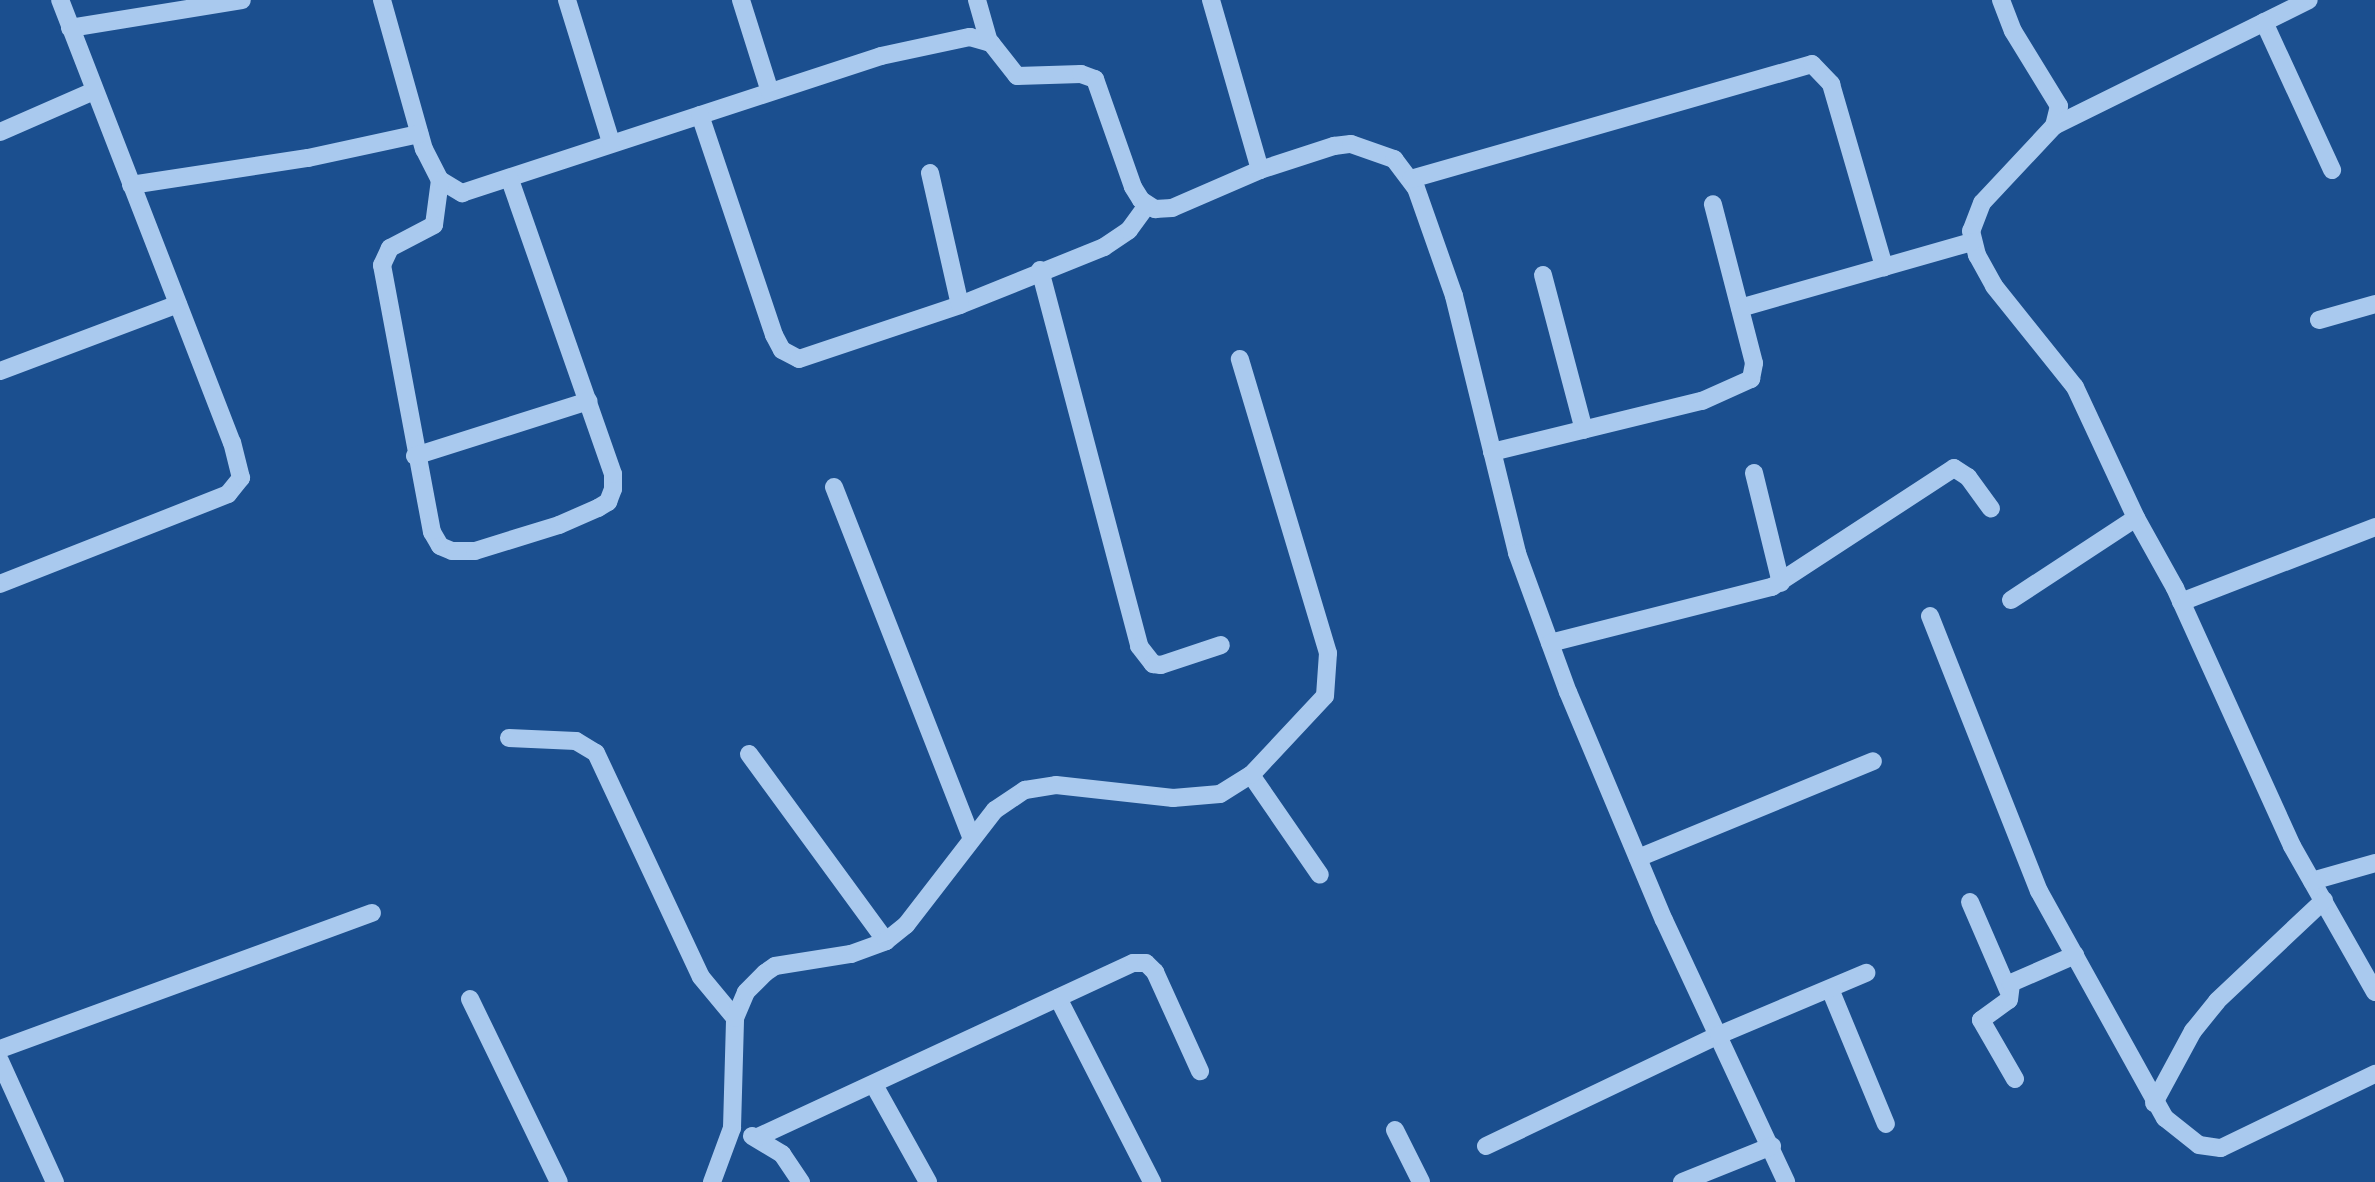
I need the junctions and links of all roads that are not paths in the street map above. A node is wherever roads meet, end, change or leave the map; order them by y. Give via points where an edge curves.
1 (60, 0) edge
2 (242, 0) edge
3 (382, 0) edge
4 (567, 0) edge
5 (741, 0) edge
6 (977, 0) edge
7 (1211, 0) edge
8 (2001, 0) edge
9 (2309, 0) edge
10 (2264, 22) junction
11 (70, 28) junction
12 (989, 42) junction
13 (94, 91) junction
14 (770, 92) junction
15 (700, 116) junction
16 (2054, 126) junction
17 (0, 132) edge
18 (420, 134) junction
19 (611, 142) junction
20 (1260, 170) junction
21 (2332, 170) dead end
22 (930, 173) dead end
23 (440, 180) junction
24 (510, 180) junction
25 (1411, 180) junction
26 (130, 185) junction
27 (1713, 204) dead end
28 (1147, 205) junction
29 (1972, 242) junction
30 (1884, 267) junction
31 (1040, 270) junction
32 (1543, 275) dead end
33 (178, 304) junction
34 (2375, 304) edge
35 (960, 305) junction
36 (1740, 308) junction
37 (2319, 320) dead end
38 (1240, 359) dead end
39 (0, 371) edge
40 (588, 401) junction
41 (1584, 430) junction
42 (1492, 452) junction
43 (415, 456) junction
44 (1754, 473) dead end
45 (834, 486) dead end
46 (1991, 509) dead end
47 (2136, 518) junction
48 (2375, 527) edge
49 (1781, 583) junction
50 (0, 584) edge
51 (2012, 600) dead end
52 (2181, 602) junction
53 (1930, 616) dead end
54 (1550, 643) junction
55 (1221, 645) dead end
56 (509, 738) dead end
57 (749, 754) dead end
58 (1873, 761) dead end
59 (1251, 776) junction
60 (971, 836) junction
61 (1638, 858) junction
62 (2375, 864) edge
63 (1320, 875) dead end
64 (2312, 881) junction
65 (2324, 900) junction
66 (1970, 902) dead end
67 (372, 914) dead end
68 (886, 941) junction
69 (2075, 956) junction
70 (1866, 973) dead end
71 (1830, 989) junction
72 (2008, 990) junction
73 (2375, 992) edge
74 (1058, 998) junction
75 (470, 999) dead end
76 (735, 1018) junction
77 (1719, 1035) junction
78 (0, 1049) edge
79 (0, 1061) edge
80 (1200, 1072) dead end
81 (2375, 1074) edge
82 (2015, 1079) dead end
83 (6, 1084) edge
84 (874, 1085) junction
85 (2154, 1103) junction
86 (1886, 1124) dead end
87 (1395, 1130) dead end
88 (730, 1136) junction
89 (758, 1137) junction
90 (1486, 1146) dead end
91 (1772, 1146) junction
92 (55, 1182) edge
93 (559, 1182) edge
94 (712, 1182) edge
95 (801, 1182) edge
96 (928, 1182) edge
97 (1152, 1182) edge
98 (1422, 1182) edge
99 (1682, 1182) edge
100 (1786, 1182) edge

1 - 11 street
2 - 11 street
3 - 18 street
4 - 19 street
5 - 14 street
6 - 12 street
7 - 20 street
8 - 16 street via 2056,97
9 - 10 street
10 - 16 street
10 - 21 street
11 - 13 street
12 - 14 street via 970,38 881,56
12 - 28 street via 1017,76 1094,79 1132,187
13 - 17 street
13 - 26 street
14 - 15 street
15 - 19 street
15 - 35 street via 774,335 790,356 808,358
16 - 29 street via 1982,203
18 - 23 street
18 - 26 street
19 - 24 street
20 - 25 street via 1351,144 1387,154
20 - 28 street via 1172,208
22 - 35 street
23 - 24 street via 462,193
23 - 43 street via 434,225 382,258
24 - 40 street
25 - 30 street via 1812,64 1831,84
25 - 42 street via 1454,296
26 - 33 street
27 - 36 street
28 - 31 street via 1117,240
29 - 30 street
29 - 47 street via 1994,286 2075,387
30 - 36 street
31 - 35 street
31 - 55 street via 1139,646 1162,665
32 - 41 street
33 - 39 street
33 - 50 street via 241,468 237,487
34 - 37 street
36 - 41 street via 1754,363 1746,383 1702,401
38 - 59 street via 1330,668 1325,696
40 - 43 street
40 - 43 street via 614,474 613,489 608,502 559,524 474,551 440,546
41 - 42 street
42 - 54 street via 1517,553
44 - 49 street
45 - 60 street
46 - 49 street via 1954,468
47 - 51 street
47 - 52 street
48 - 52 street
49 - 54 street
52 - 64 street
53 - 69 street via 2039,892
54 - 61 street
56 - 76 street via 576,741 596,753 701,977
57 - 68 street
58 - 61 street
59 - 60 street via 1201,798 1042,786 1010,798
59 - 63 street
60 - 68 street via 906,925
61 - 77 street
62 - 64 street
64 - 65 street
65 - 73 street
65 - 85 street via 2216,1001
66 - 72 street
67 - 78 street
68 - 76 street via 776,966 746,992
69 - 72 street
69 - 85 street
70 - 71 street
71 - 77 street
71 - 86 street
72 - 82 street via 2008,1000 1983,1015 1981,1026
74 - 80 street via 1146,963
74 - 84 street
74 - 97 street
75 - 93 street
76 - 88 street
77 - 90 street
77 - 91 street
79 - 83 street
81 - 85 street via 2221,1148 2184,1135
83 - 92 street
84 - 89 street
84 - 96 street
87 - 98 street
88 - 89 street
88 - 94 street
89 - 95 street via 782,1154
91 - 99 street
91 - 100 street

